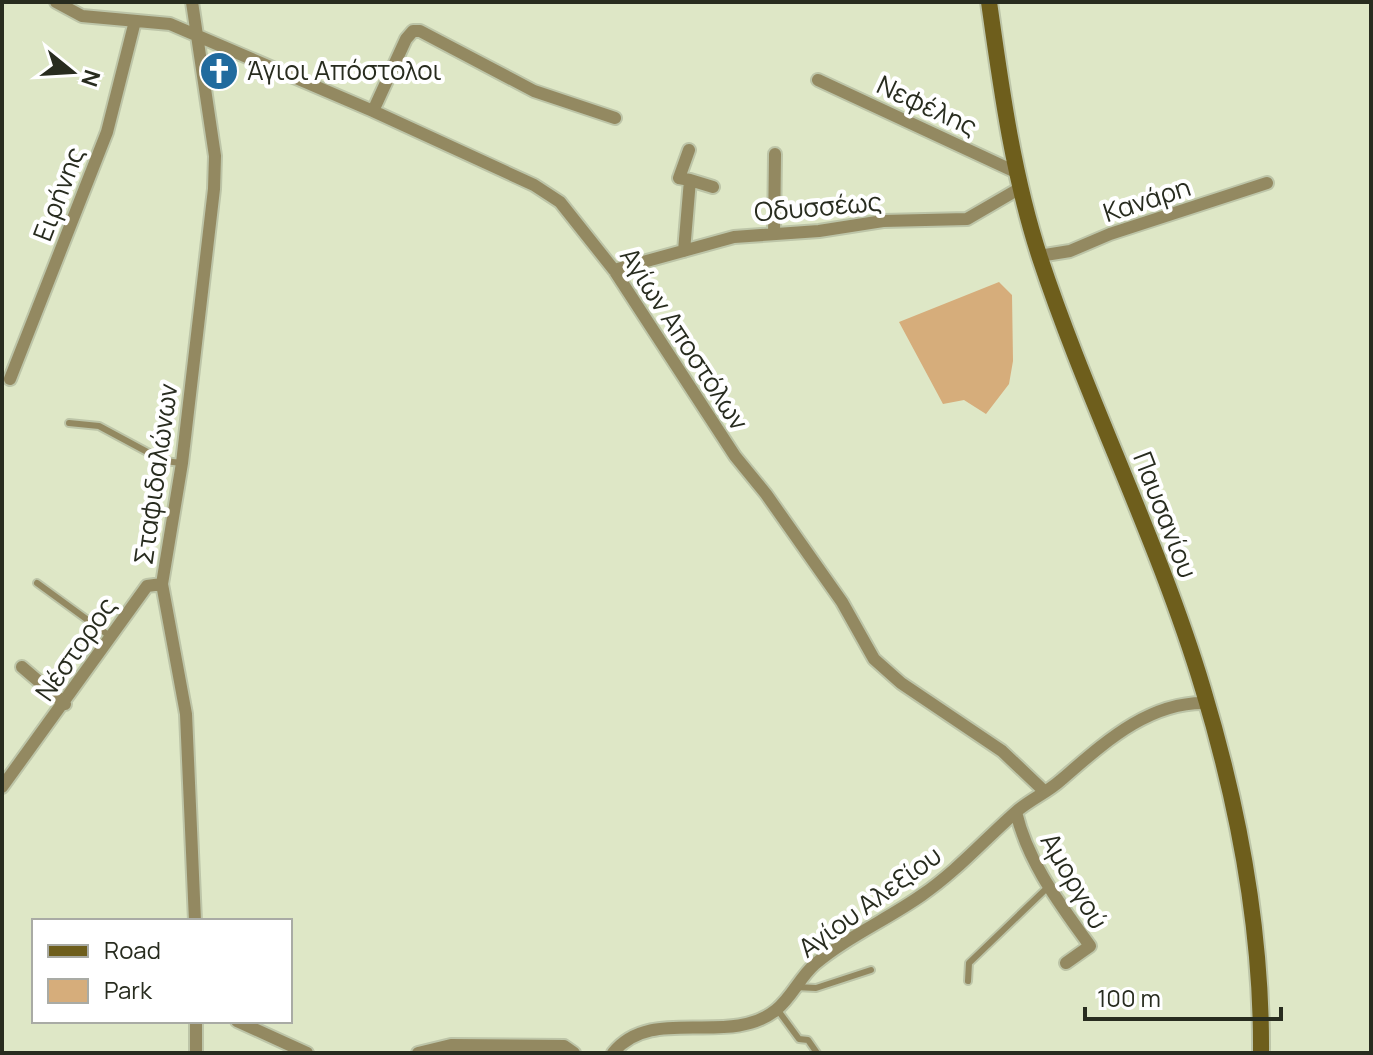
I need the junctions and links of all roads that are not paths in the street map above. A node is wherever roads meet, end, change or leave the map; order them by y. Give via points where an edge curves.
1 (56, 2) edge
2 (192, 2) edge
3 (989, 2) edge
4 (135, 21) junction
5 (195, 34) junction
6 (818, 80) dead end
7 (373, 111) junction
8 (615, 118) dead end
9 (689, 150) dead end
10 (775, 154) dead end
11 (690, 180) junction
12 (1020, 180) junction
13 (1267, 183) dead end
14 (713, 187) dead end
15 (774, 234) junction
16 (684, 251) junction
17 (1039, 256) junction
18 (614, 270) junction
19 (10, 379) dead end
20 (69, 423) dead end
21 (182, 463) junction
22 (37, 583) dead end
23 (162, 584) junction
24 (111, 637) junction
25 (22, 667) dead end
26 (1207, 703) junction
27 (65, 704) junction
28 (2, 787) edge
29 (1043, 790) junction
30 (1016, 812) junction
31 (1048, 887) junction
32 (195, 919) edge
33 (1066, 963) dead end
34 (871, 970) dead end
35 (968, 981) dead end
36 (796, 987) junction
37 (777, 1009) junction
38 (196, 1023) edge
39 (241, 1023) edge
40 (196, 1053) edge
41 (307, 1053) edge
42 (418, 1053) edge
43 (574, 1053) edge
44 (613, 1053) edge
45 (817, 1053) edge
46 (1261, 1053) edge

1 - 4 street, Αγίων Αποστόλων via 82,16
2 - 5 street, Σταφιδαλώνων
3 - 12 street, Παυσανίου
4 - 5 street, Αγίων Αποστόλων via 170,24
4 - 19 street, Ειρήνης via 107,132
5 - 7 street, Αγίων Αποστόλων
5 - 21 street, Σταφιδαλώνων via 215,156
6 - 12 street, Νεφέλης
7 - 8 street via 406,39 420,31 534,91
7 - 18 street, Αγίων Αποστόλων via 547,192
9 - 11 street via 679,178
10 - 15 street
11 - 14 street
11 - 16 street
12 - 15 street, Οδυσσέως via 967,219 883,221
12 - 17 street, Παυσανίου
13 - 17 street, Κανάρη via 1070,251
15 - 16 street, Οδυσσέως via 734,237
16 - 18 street, Οδυσσέως
17 - 26 street, Παυσανίου
18 - 29 street, Αγίων Αποστόλων via 728,447 842,602 874,659 1002,751
20 - 21 lane via 99,426 164,461
21 - 23 street, Σταφιδαλώνων
22 - 24 lane
23 - 24 street, Νέστορος via 147,586
23 - 32 street, Σταφιδαλώνων via 186,714
24 - 27 street, Νέστορος
25 - 27 street
26 - 29 street, Αγίου Αλεξίου via 1186,702 1148,717 1105,742
26 - 46 street, Παυσανίου via 1255,931
27 - 28 street, Νέστορος
29 - 30 street, Αγίου Αλεξίου
30 - 31 street, Αμοργού
30 - 36 street, Αγίου Αλεξίου via 947,876 816,963
31 - 33 street, Αμοργού via 1090,946
31 - 35 lane via 969,963
34 - 36 lane, Αγίου Αλεξίου via 816,988
36 - 37 street, Αγίου Αλεξίου
37 - 44 street, Αγίου Αλεξίου via 747,1027 654,1030 630,1036
37 - 45 lane
38 - 40 street
39 - 41 street
42 - 43 street via 464,1045 564,1046

